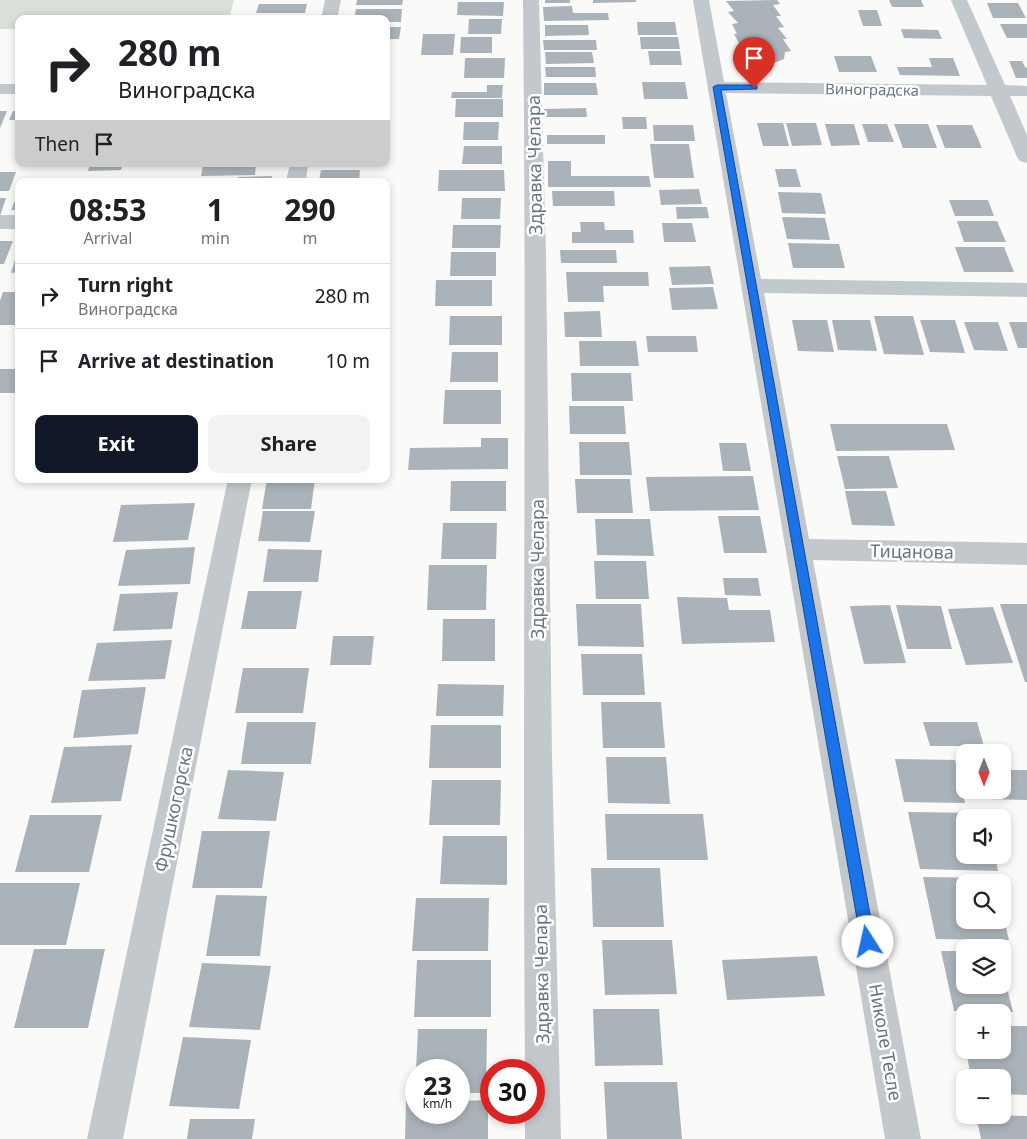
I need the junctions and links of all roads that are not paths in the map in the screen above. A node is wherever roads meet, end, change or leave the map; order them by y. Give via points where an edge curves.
1 (333, 0) edge
2 (531, 0) edge
3 (701, 0) edge
4 (959, 0) edge
5 (330, 15) edge
6 (717, 87) junction
7 (0, 89) edge
8 (15, 89) edge
9 (998, 90) junction
10 (1027, 91) edge
11 (1027, 157) edge
12 (0, 222) edge
13 (15, 222) edge
14 (752, 286) junction
15 (1027, 290) edge
16 (239, 483) edge
17 (798, 549) junction
18 (1027, 554) edge
19 (105, 1139) edge
20 (543, 1139) edge
21 (903, 1139) edge

1 - 5 street
2 - 20 street, Здравка Челара
3 - 6 street, Николе Тесле
4 - 9 street
6 - 9 street, Виноградска
6 - 14 street, Николе Тесле
7 - 8 street
9 - 10 street, Виноградска
9 - 11 street
12 - 13 street
14 - 15 street
14 - 17 street, Николе Тесле
16 - 19 street, Фрушкогорска
17 - 18 street, Тицанова
17 - 21 street, Николе Тесле

